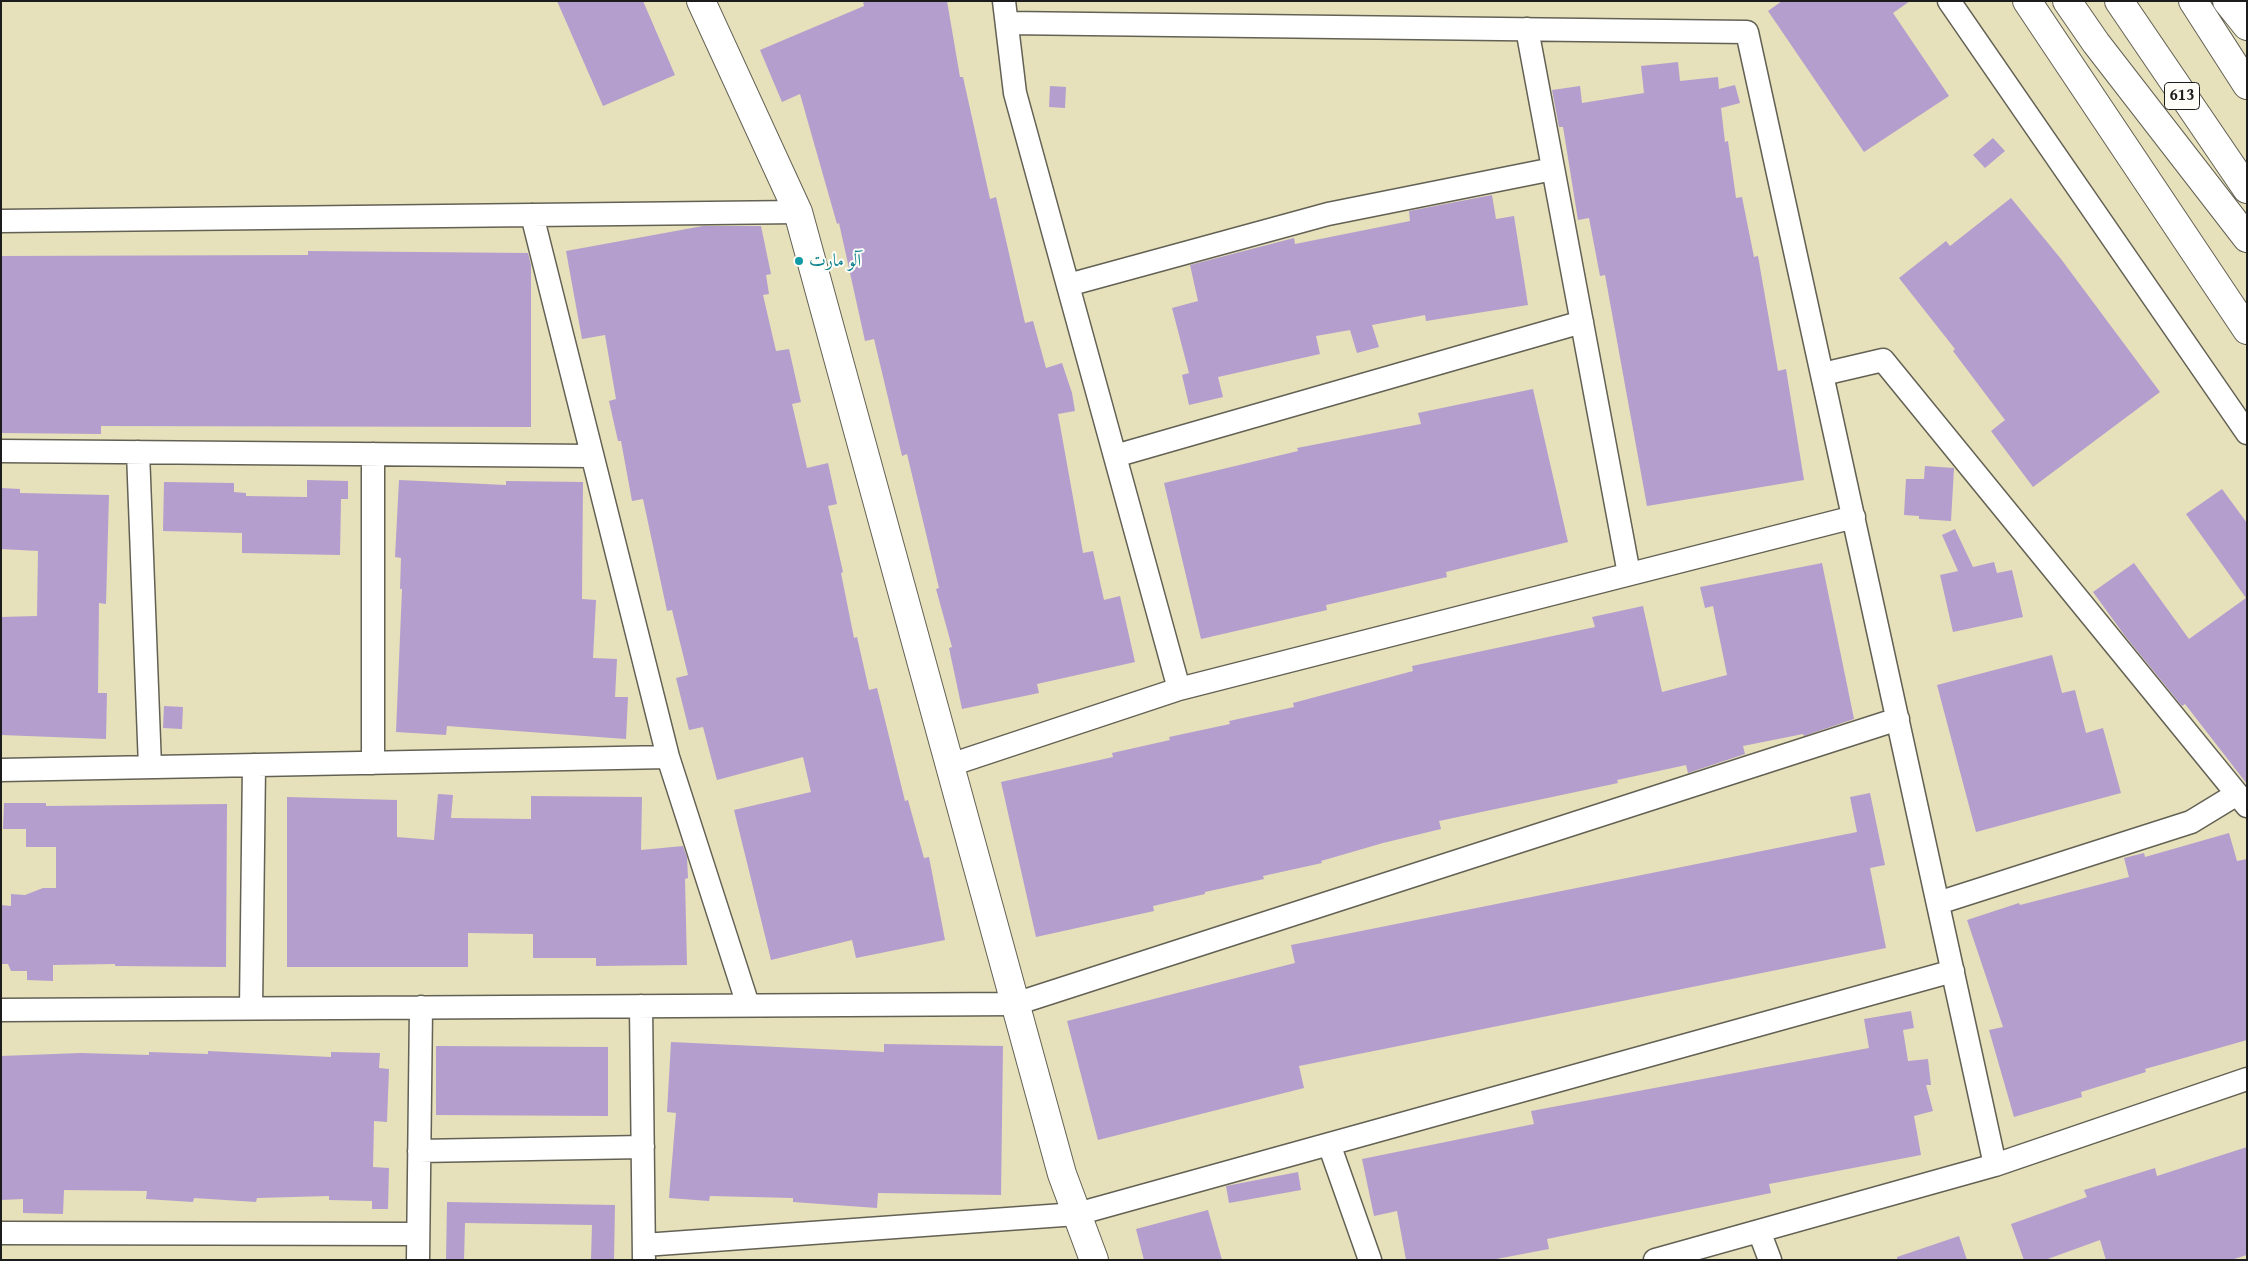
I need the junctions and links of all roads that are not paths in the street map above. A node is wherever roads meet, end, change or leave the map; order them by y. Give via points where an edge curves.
1 (701, 1) edge
2 (1004, 1) edge
3 (1949, 1) edge
4 (2027, 1) edge
5 (2067, 1) edge
6 (2119, 1) edge
7 (2192, 1) edge
8 (2228, 1) edge
9 (1007, 23) junction
10 (2247, 26) edge
11 (1527, 29) junction
12 (2247, 85) edge
13 (1553, 169) junction
14 (2247, 189) edge
15 (798, 212) junction
16 (532, 215) junction
17 (1, 221) edge
18 (2247, 238) edge
19 (1068, 285) junction
20 (1582, 322) junction
21 (2247, 330) edge
22 (1823, 374) junction
23 (2247, 433) edge
24 (1, 451) edge
25 (138, 452) junction
26 (373, 454) junction
27 (592, 456) junction
28 (1115, 456) junction
29 (1854, 517) junction
30 (1629, 574) junction
31 (1179, 689) junction
32 (1898, 719) junction
33 (668, 757) junction
34 (373, 763) junction
35 (254, 765) junction
36 (950, 765) junction
37 (150, 767) junction
38 (1, 770) edge
39 (2242, 800) edge
40 (1938, 903) junction
41 (1953, 971) junction
42 (1015, 1004) junction
43 (748, 1005) junction
44 (641, 1006) junction
45 (421, 1007) junction
46 (251, 1008) junction
47 (1, 1010) edge
48 (2247, 1079) edge
49 (1329, 1144) junction
50 (643, 1147) junction
51 (419, 1151) junction
52 (1995, 1165) junction
53 (1076, 1214) junction
54 (1759, 1231) junction
55 (1, 1233) edge
56 (418, 1234) junction
57 (644, 1252) edge
58 (418, 1260) edge
59 (1094, 1260) edge
60 (1370, 1260) edge
61 (1655, 1260) edge
62 (1770, 1260) edge

1 - 15 main road
2 - 9 street
3 - 23 street
4 - 21 main road
5 - 18 main road via 2096,44
6 - 14 main road, 613
7 - 12 main road
8 - 10 main road
9 - 11 street
9 - 19 street via 1015,93
11 - 13 street
11 - 22 street via 1747,32
13 - 19 street via 1328,214
13 - 20 street
15 - 16 street
15 - 36 main road
16 - 17 street
16 - 27 street
19 - 28 street
20 - 28 street
20 - 30 street
22 - 29 street
22 - 39 street via 1883,360
24 - 25 street
25 - 26 street
25 - 37 street
26 - 27 street
26 - 34 street
27 - 33 street
28 - 31 street
29 - 30 street
29 - 32 street
30 - 31 street
31 - 36 street
32 - 40 street
32 - 42 street
33 - 34 street
33 - 43 street
34 - 35 street
35 - 37 street
35 - 46 street
36 - 42 main road
37 - 38 street
39 - 40 street via 2191,822
40 - 41 street
41 - 49 street
41 - 52 street
42 - 43 street
42 - 53 main road
43 - 44 street
44 - 45 street
44 - 50 street
45 - 46 street
45 - 51 street
46 - 47 street
48 - 52 street
49 - 53 street
49 - 60 street
50 - 51 street
50 - 57 street
51 - 56 street
52 - 54 street
53 - 57 street
53 - 59 main road
54 - 61 street
54 - 62 street
55 - 56 street
56 - 58 street

